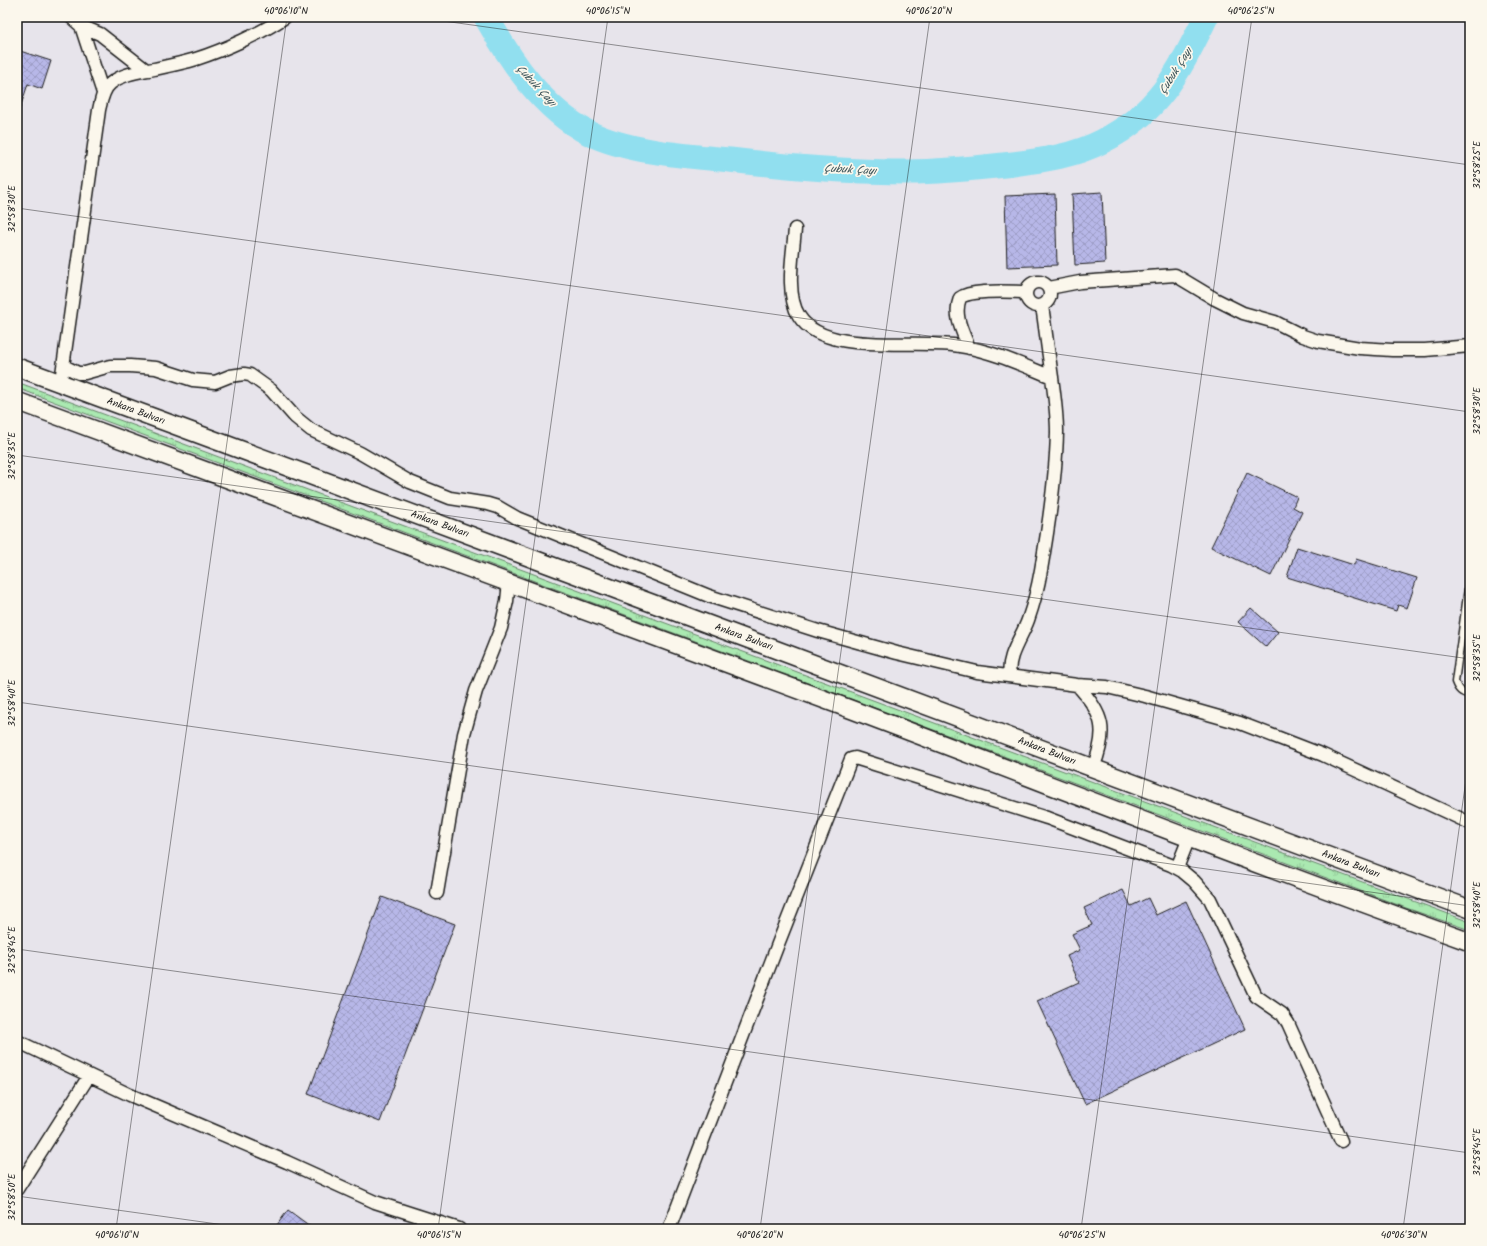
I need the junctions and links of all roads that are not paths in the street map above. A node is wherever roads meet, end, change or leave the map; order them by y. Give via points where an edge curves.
1 (71, 17) edge
2 (285, 17) edge
3 (81, 26) junction
4 (146, 70) junction
5 (103, 93) junction
6 (795, 229) dead end
7 (1049, 288) junction
8 (1026, 292) junction
9 (1042, 306) junction
10 (1470, 346) edge
11 (970, 348) junction
12 (64, 366) junction
13 (17, 367) edge
14 (1052, 377) junction
15 (61, 383) junction
16 (17, 401) edge
17 (509, 582) junction
18 (1469, 582) dead end
19 (1010, 676) junction
20 (1077, 685) junction
21 (1470, 696) edge
22 (1093, 768) junction
23 (1470, 823) edge
24 (1189, 838) junction
25 (1177, 868) junction
26 (437, 893) dead end
27 (1470, 909) edge
28 (1470, 942) edge
29 (17, 1041) edge
30 (89, 1076) junction
31 (1342, 1141) dead end
32 (17, 1189) edge
33 (459, 1229) edge
34 (669, 1229) edge

1 - 3 street
2 - 4 street via 245,39 197,58
3 - 4 street via 100,34
3 - 5 street
4 - 5 street via 118,78 109,84
5 - 12 street
6 - 11 street via 792,295 799,316 808,326 827,337 852,342 958,345
7 - 8 street via 1040,281 1030,284
7 - 9 street via 1050,299
7 - 10 street via 1080,282 1175,275 1243,313 1275,322 1318,341 1392,350
8 - 9 street via 1027,300 1031,304
8 - 11 street via 974,293 960,298 957,317
9 - 14 street
11 - 14 street
12 - 15 street
12 - 19 street via 85,373 110,366 156,368 193,380 215,382 230,376 250,375 271,390 295,417 311,430 360,453 410,482 439,494 498,507 531,524 709,596 818,631 977,672
13 - 15 main road, Ankara Bulvarı
14 - 19 street via 1057,430 1056,467 1050,515 1037,592 1028,621 1010,660
15 - 22 main road, Ankara Bulvarı
16 - 17 main road
17 - 24 main road
17 - 26 street via 501,628 476,691 464,734
18 - 21 lane via 1455,682 1462,693
19 - 20 street
20 - 22 street via 1089,698 1100,718 1101,739
20 - 23 street via 1107,687 1240,723 1323,755
22 - 27 main road, Ankara Bulvarı
24 - 25 street
24 - 28 main road
25 - 31 street via 1194,881 1210,899 1256,996 1282,1014 1288,1023
25 - 34 street via 1047,818 875,764 851,759
29 - 30 street
30 - 32 street
30 - 33 street via 375,1202

